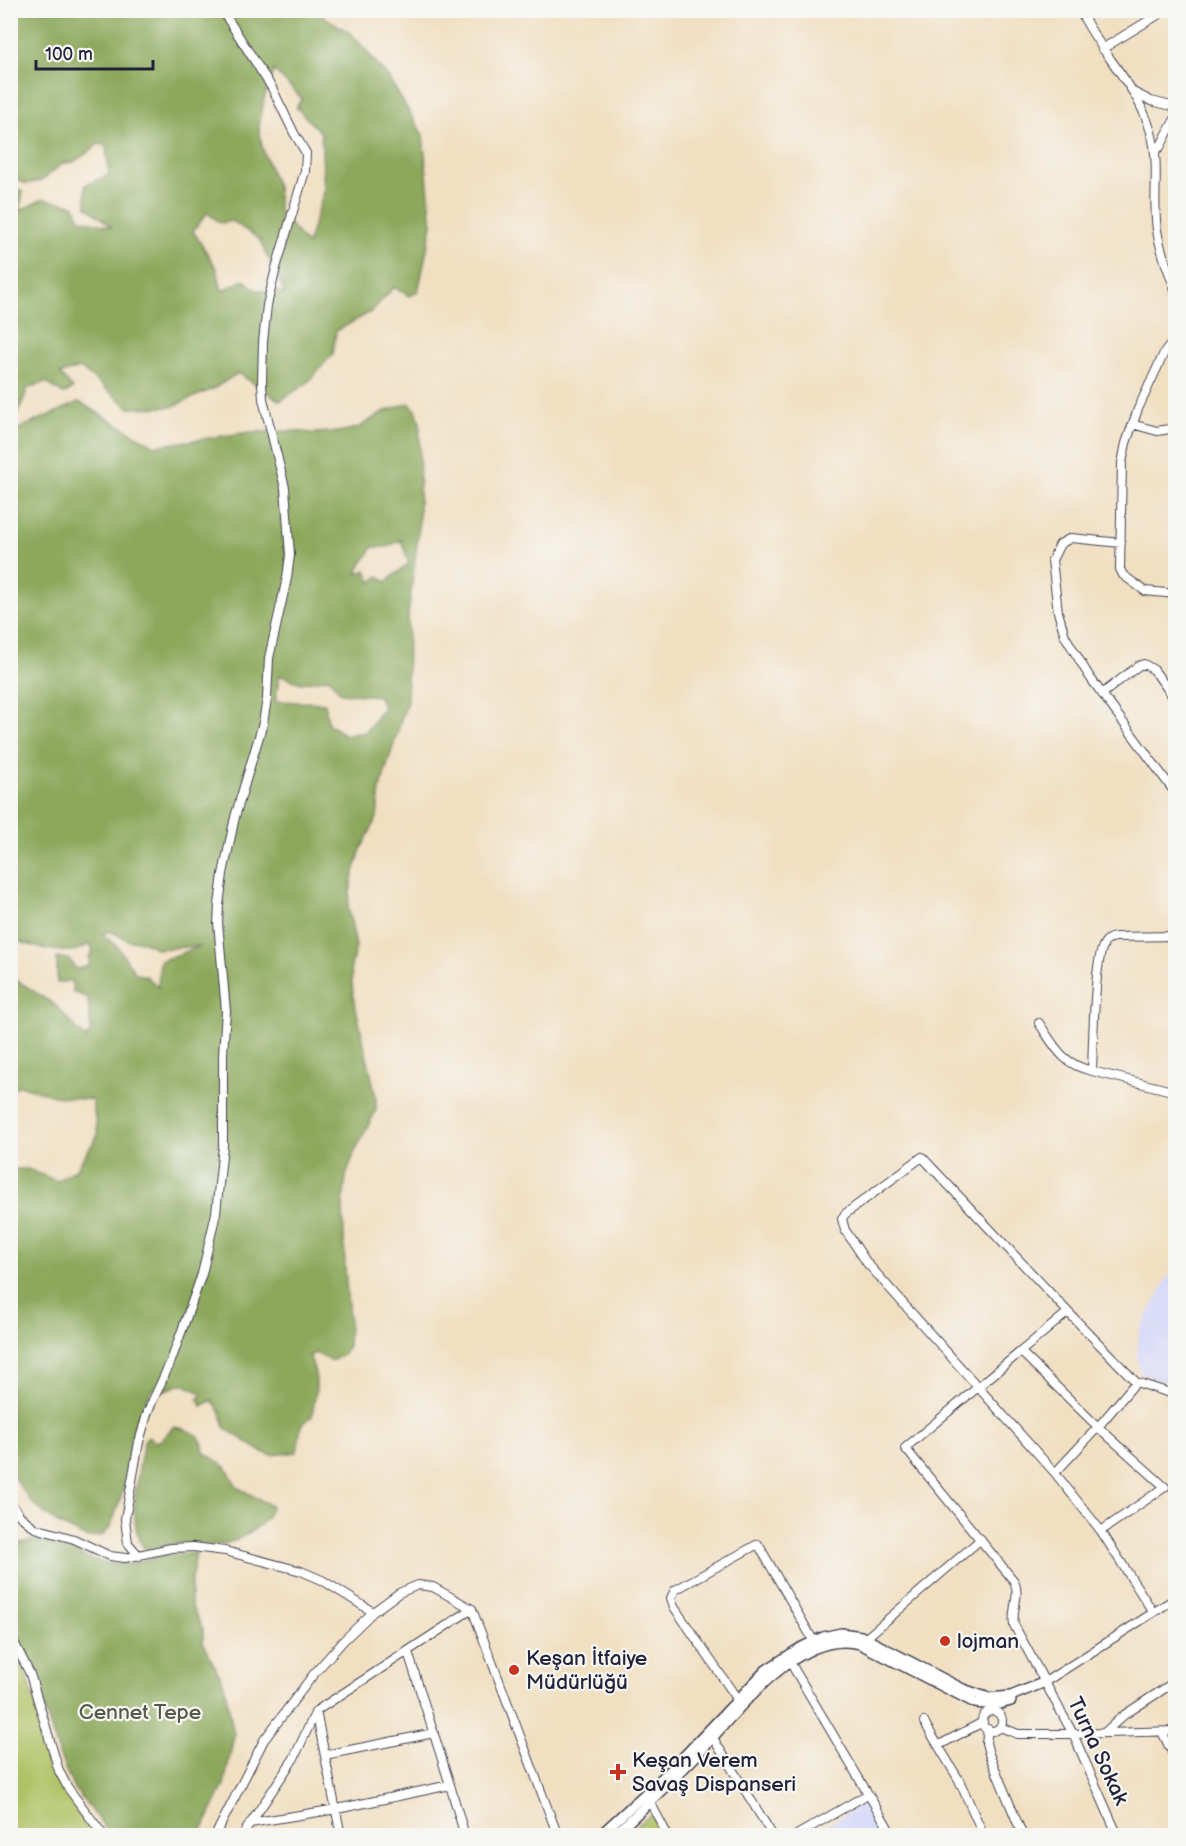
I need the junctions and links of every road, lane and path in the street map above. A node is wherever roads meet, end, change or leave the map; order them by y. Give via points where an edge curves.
1 (222, 10) edge
2 (1080, 10) edge
3 (1166, 10) edge
4 (1156, 13) edge
5 (1102, 49) junction
6 (1131, 90) junction
7 (1176, 107) edge
8 (1176, 117) edge
9 (1156, 150) junction
10 (1176, 292) edge
11 (1176, 338) edge
12 (1132, 424) junction
13 (1176, 428) edge
14 (1121, 543) junction
15 (1176, 594) edge
16 (1102, 694) junction
17 (1176, 701) edge
18 (1174, 788) edge
19 (1176, 936) edge
20 (1039, 1023) dead end
21 (1092, 1071) junction
22 (1176, 1092) edge
23 (1068, 1312) junction
24 (1021, 1352) junction
25 (1136, 1382) junction
26 (977, 1386) junction
27 (1176, 1395) edge
28 (1098, 1427) junction
29 (1054, 1473) junction
30 (10, 1502) edge
31 (1101, 1531) junction
32 (981, 1539) junction
33 (139, 1556) junction
34 (1176, 1598) edge
35 (472, 1609) junction
36 (373, 1612) junction
37 (1154, 1612) junction
38 (10, 1634) edge
39 (866, 1638) junction
40 (813, 1640) junction
41 (408, 1652) junction
42 (790, 1662) junction
43 (1176, 1681) edge
44 (1045, 1682) junction
45 (1020, 1696) junction
46 (738, 1700) junction
47 (975, 1703) junction
48 (316, 1711) junction
49 (983, 1719) junction
50 (924, 1722) dead end
51 (1001, 1724) junction
52 (988, 1729) junction
53 (1176, 1731) edge
54 (1162, 1732) junction
55 (434, 1733) junction
56 (1104, 1733) junction
57 (1073, 1734) junction
58 (713, 1738) junction
59 (939, 1745) junction
60 (325, 1755) junction
61 (1176, 1760) edge
62 (450, 1785) junction
63 (868, 1794) junction
64 (650, 1802) junction
65 (337, 1809) junction
66 (250, 1823) junction
67 (804, 1833) edge
68 (104, 1836) edge
69 (215, 1836) edge
70 (242, 1836) edge
71 (341, 1836) edge
72 (465, 1836) edge
73 (558, 1836) edge
74 (599, 1836) edge
75 (613, 1836) edge
76 (668, 1836) edge
77 (773, 1836) edge
78 (795, 1836) edge
79 (893, 1836) edge
80 (984, 1836) edge
81 (1023, 1836) edge
82 (1118, 1836) edge

1 - 33 street via 272,88 306,153 305,171 267,305 263,342 263,399 283,477 290,555 269,657 263,723 235,817 219,905 226,1011 223,1146 216,1213 202,1274 139,1442 125,1519 128,1543
2 - 5 street
3 - 4 street
4 - 5 street
5 - 6 street
6 - 7 street via 1151,101
6 - 9 street via 1143,109
8 - 9 street
9 - 10 street via 1156,229
11 - 12 street via 1164,353
12 - 13 street via 1157,431
12 - 14 street via 1123,458
14 - 15 street via 1123,575 1148,592
14 - 16 street via 1069,538 1057,547 1052,560 1065,636
16 - 17 street via 1144,664 1154,670
16 - 18 street
19 - 21 street via 1115,937 1103,944
20 - 21 street via 1065,1060
21 - 22 street
23 - 24 street
23 - 25 street
23 - 26 street via 922,1157 849,1210 843,1224 861,1256
24 - 26 street
24 - 28 street
25 - 27 street
25 - 28 street
26 - 29 street
26 - 32 street, Turna Sokak via 905,1448
28 - 29 street
28 - 31 street via 1165,1487
29 - 31 street
30 - 33 street via 35,1528 74,1539 110,1556
31 - 37 street
32 - 39 street
32 - 44 street, Turna Sokak via 1017,1587 1014,1625
33 - 36 street via 193,1547 254,1557 322,1580
34 - 37 street
35 - 36 street via 432,1587 418,1585
35 - 41 street
35 - 73 street
36 - 69 street via 326,1659 276,1722
37 - 44 street
38 - 68 street via 30,1674 59,1771
39 - 40 main road via 841,1634
39 - 44 main road via 988,1698 1011,1696
40 - 46 main road via 766,1670
40 - 46 street via 758,1544 675,1590 671,1598 674,1607
41 - 48 street
41 - 55 street
42 - 47 main road via 827,1644 855,1643
42 - 58 main road via 769,1678
42 - 63 street
43 - 56 street
44 - 45 main road
44 - 57 street, Turna Sokak
45 - 47 main road via 996,1706
45 - 51 street via 1006,1708
46 - 74 main road
47 - 49 street
48 - 60 street
48 - 66 street via 294,1758
49 - 51 street via 988,1712 995,1711
49 - 52 street
49 - 59 street
50 - 59 street
51 - 52 street via 994,1730
51 - 57 street via 1016,1734
52 - 81 street via 989,1754
53 - 54 street
54 - 56 street
54 - 61 street
55 - 60 street
55 - 62 street
56 - 57 street
57 - 82 street, Turna Sokak
58 - 64 main road
58 - 77 street
59 - 80 street
60 - 65 street
62 - 65 street
62 - 72 street
63 - 67 street
63 - 79 street
64 - 75 main road
64 - 76 street
65 - 66 street
65 - 71 street
66 - 70 street
67 - 78 street

